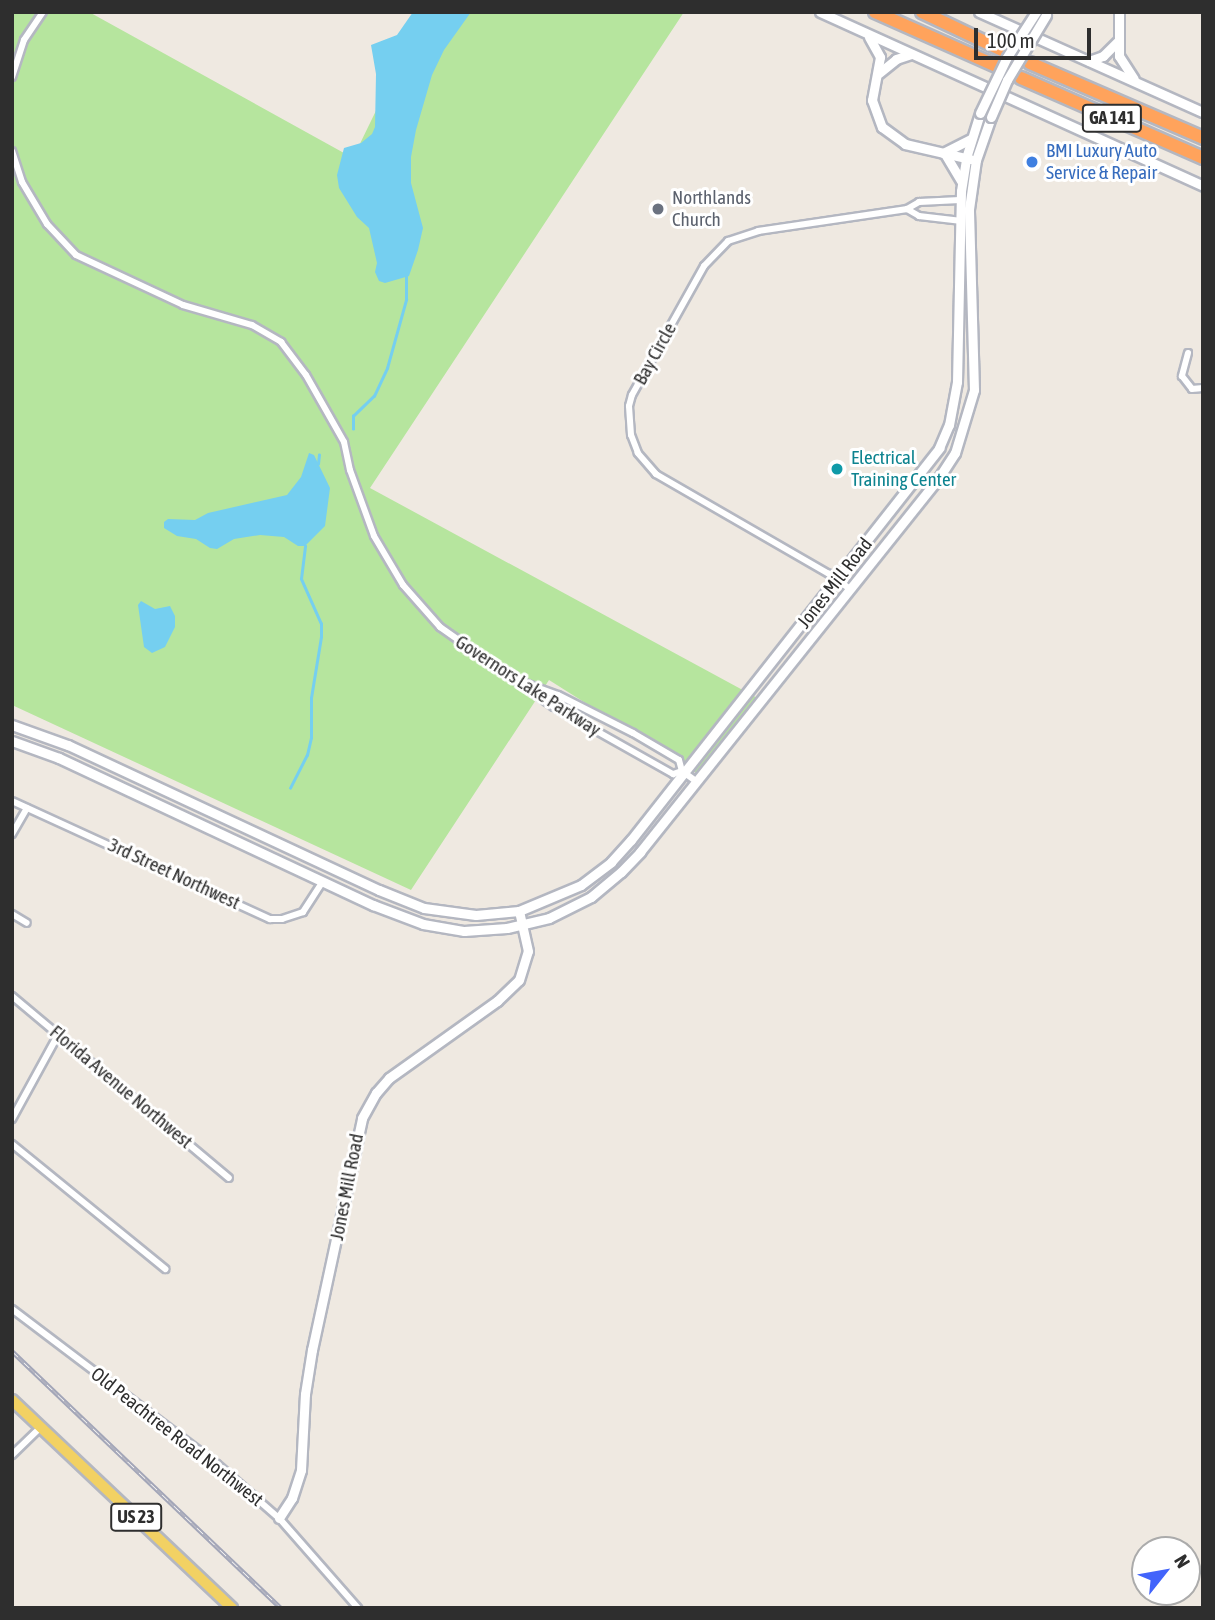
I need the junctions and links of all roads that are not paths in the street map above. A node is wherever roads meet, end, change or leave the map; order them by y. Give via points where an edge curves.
1 (43, 12) edge
2 (820, 12) edge
3 (875, 12) edge
4 (922, 12) edge
5 (979, 12) edge
6 (1036, 12) edge
7 (1119, 12) edge
8 (1047, 14) edge
9 (866, 33) junction
10 (1118, 41) junction
11 (912, 54) junction
12 (1089, 61) junction
13 (878, 74) junction
14 (12, 77) edge
15 (1137, 83) junction
16 (1203, 112) edge
17 (989, 122) junction
18 (972, 137) junction
19 (1203, 138) edge
20 (12, 151) edge
21 (943, 154) junction
22 (1203, 158) edge
23 (971, 159) junction
24 (962, 183) junction
25 (1203, 186) edge
26 (960, 200) junction
27 (907, 209) junction
28 (958, 220) junction
29 (969, 221) junction
30 (971, 246) junction
31 (1188, 353) dead end
32 (957, 373) junction
33 (975, 375) junction
34 (1203, 388) edge
35 (838, 580) junction
36 (850, 589) junction
37 (516, 680) junction
38 (12, 725) edge
39 (12, 741) edge
40 (683, 772) junction
41 (696, 780) junction
42 (12, 801) edge
43 (27, 808) junction
44 (12, 834) edge
45 (323, 881) junction
46 (519, 911) junction
47 (12, 914) edge
48 (27, 923) dead end
49 (523, 925) junction
50 (12, 996) edge
51 (58, 1035) junction
52 (12, 1119) edge
53 (12, 1144) edge
54 (229, 1178) dead end
55 (165, 1269) dead end
56 (12, 1309) edge
57 (12, 1400) edge
58 (41, 1427) junction
59 (12, 1455) edge
60 (279, 1518) junction
61 (232, 1608) edge
62 (358, 1608) edge

1 - 14 street via 24,40
2 - 9 street
3 - 22 highway, GA 141
4 - 19 highway, GA 141
5 - 12 street
6 - 18 street, bridge via 1007,57
7 - 10 street
8 - 17 street, bridge via 1017,62
9 - 11 street
9 - 13 street via 878,50
10 - 12 street via 1103,56
10 - 15 street via 1121,63
11 - 13 street via 896,58
11 - 25 street
12 - 15 street
13 - 21 street via 872,105 882,127 905,144
15 - 16 street
17 - 23 street
17 - 30 street, Jones Mill Road
18 - 21 street
18 - 23 street
20 - 37 street, Governors Lake Parkway via 22,182 47,224 76,255 183,305 253,325 281,342 306,375 344,442 349,470 374,536 403,584 440,627
21 - 23 street
21 - 24 street
23 - 24 street, Jones Mill Road
23 - 29 street, Jones Mill Road
24 - 26 street, Jones Mill Road
26 - 27 street, Bay Circle via 919,202
26 - 28 street, Jones Mill Road
27 - 28 street, Bay Circle via 919,216
27 - 35 street, Bay Circle via 746,233 722,246 704,266 629,406 634,445 656,474
28 - 29 street, Bay Circle
28 - 32 street, Jones Mill Road
29 - 30 street, Jones Mill Road
30 - 33 street, Jones Mill Road
31 - 34 street via 1182,376 1192,388
32 - 33 street via 967,370
32 - 35 street, Jones Mill Road via 951,416 939,448
33 - 36 street, Jones Mill Road via 967,419 947,467
35 - 36 street, Bay Circle
35 - 40 street, Jones Mill Road
36 - 41 street, Jones Mill Road
37 - 40 street, Governors Lake Parkway via 673,774
37 - 40 street via 558,695 633,733 679,760
38 - 46 street, Jones Mill Road via 68,745 404,901 465,914
39 - 45 street, Jones Mill Road via 59,758
40 - 41 street, Governors Lake Parkway
40 - 46 street, Jones Mill Road via 601,871 570,891
41 - 49 street, Jones Mill Road via 612,881 570,909
42 - 43 street, 3rd Street Northwest
43 - 44 street
43 - 45 street, 3rd Street Northwest via 270,919 303,912
45 - 49 street, Jones Mill Road via 431,926 476,931
46 - 49 street, Jones Mill Road
47 - 48 street
49 - 60 street, Jones Mill Road via 528,959 515,985 389,1078 362,1118 310,1361 301,1470
50 - 51 street, Florida Avenue Northwest
51 - 52 street
51 - 54 street, Florida Avenue Northwest
53 - 55 street
56 - 60 street, Old Peachtree Road Northwest via 218,1464
57 - 58 main road, US 23
58 - 59 street
58 - 61 main road, US 23
60 - 62 street, Old Peachtree Road Northwest

